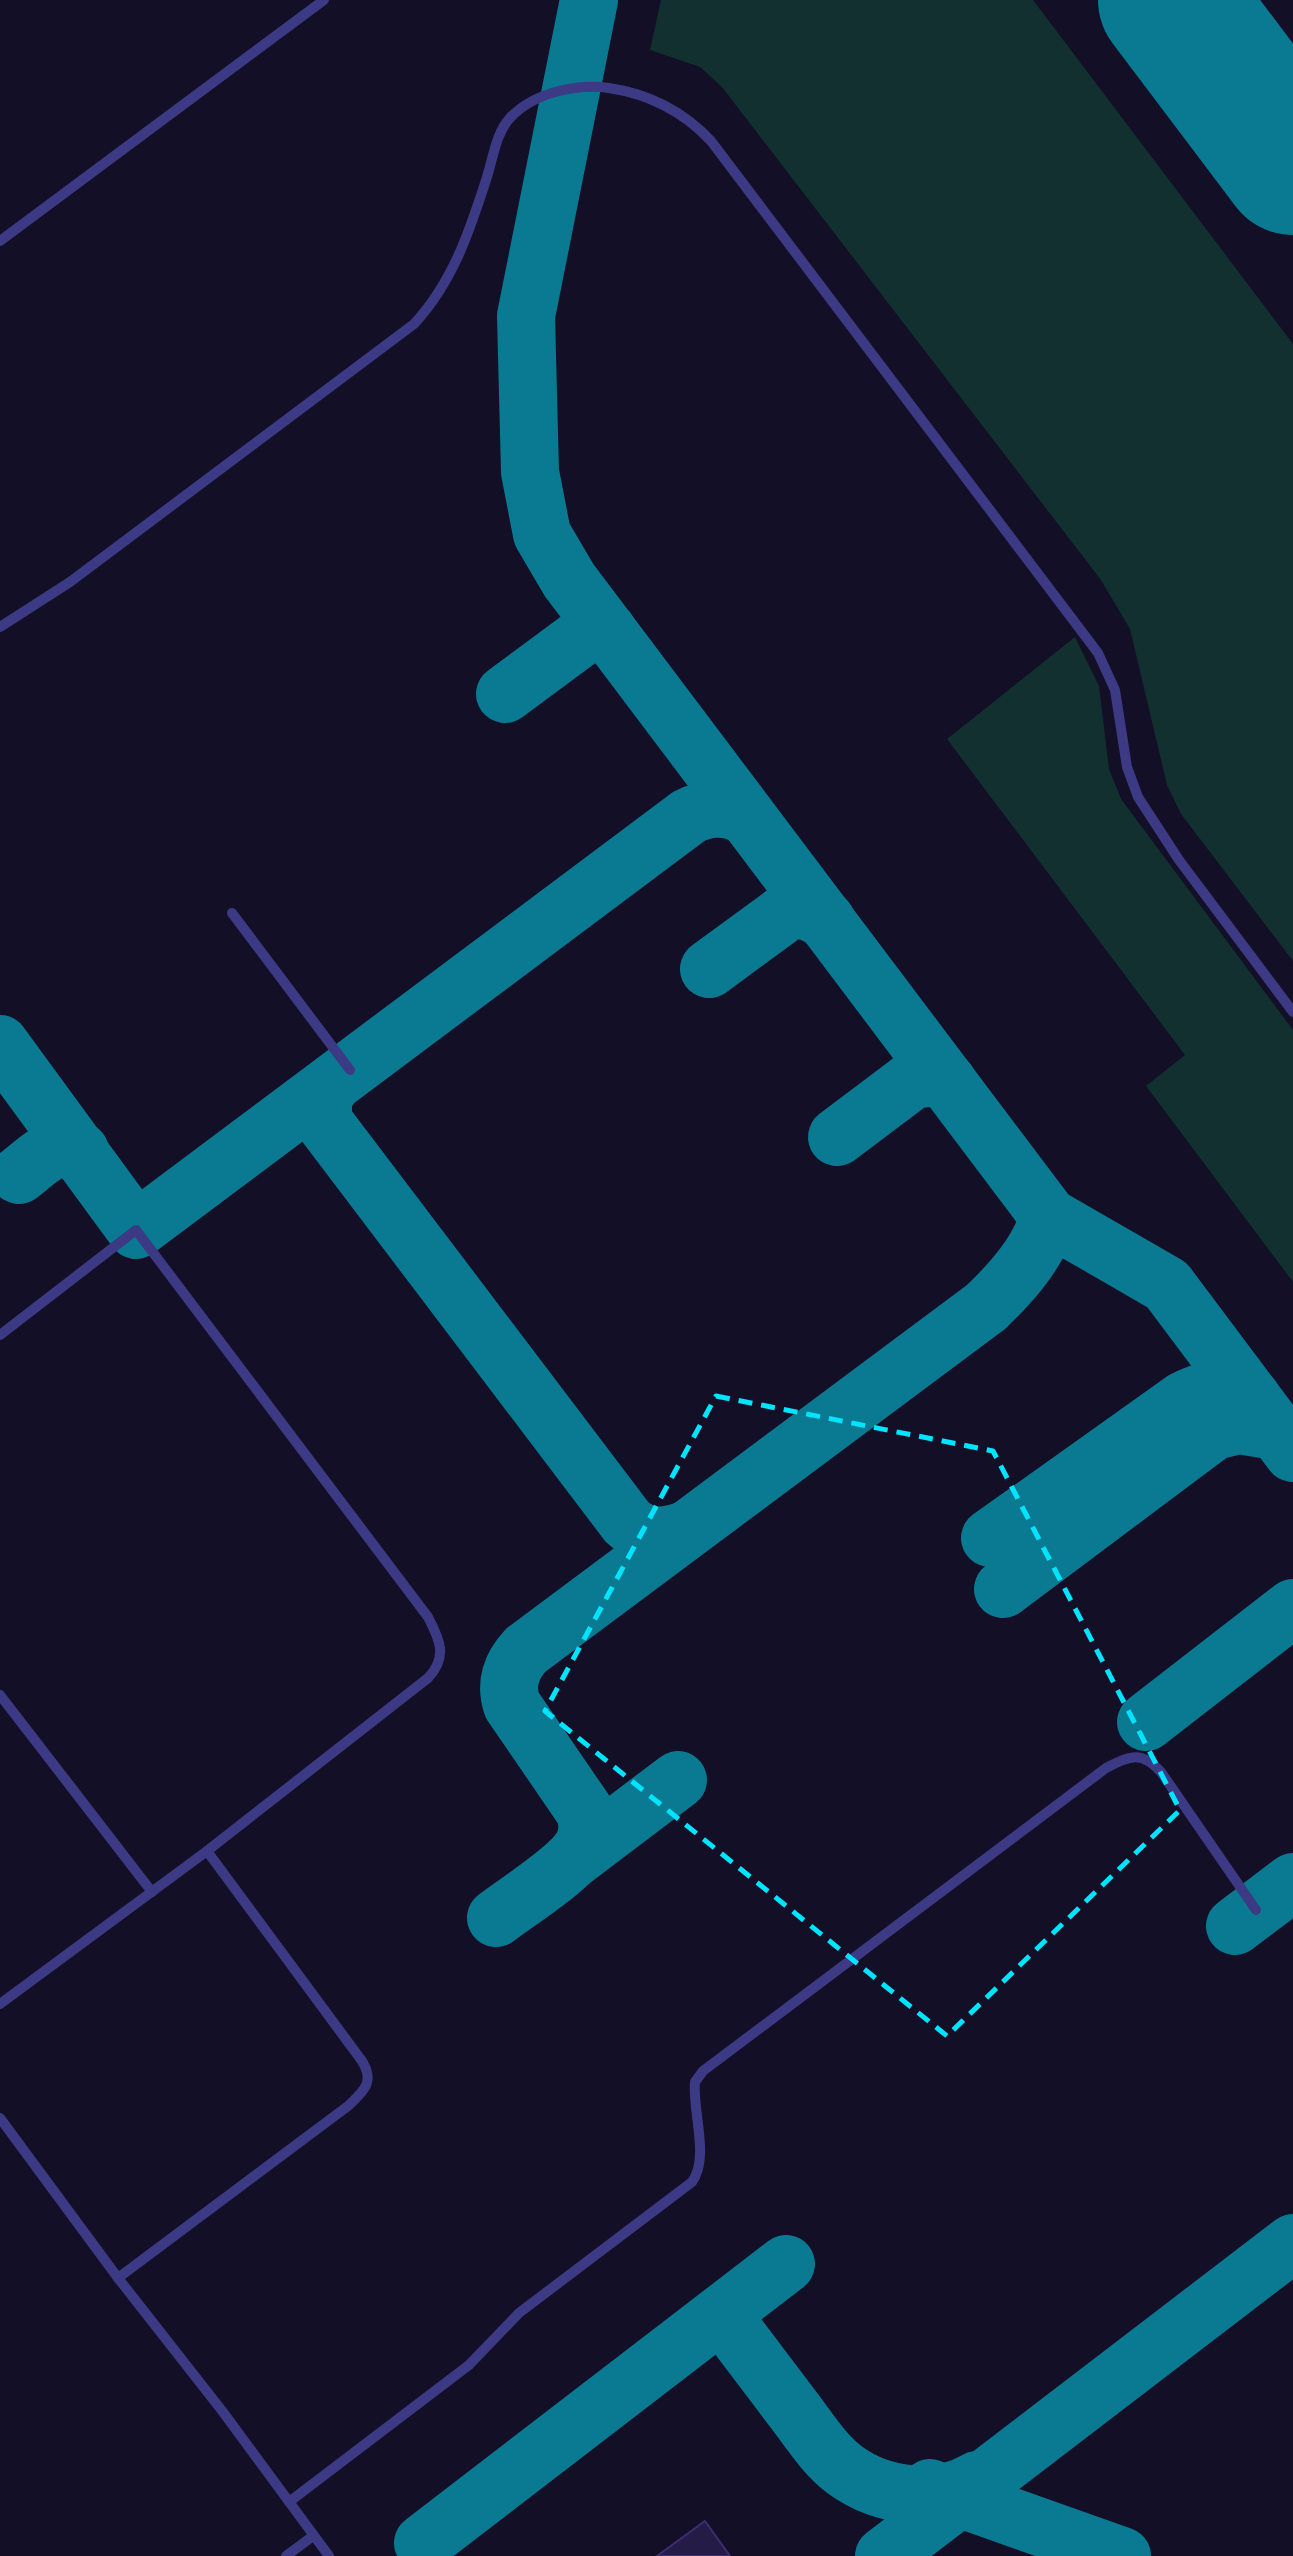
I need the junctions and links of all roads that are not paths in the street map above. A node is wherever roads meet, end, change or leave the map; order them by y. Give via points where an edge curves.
1 (324, 0) edge
2 (0, 242) edge
3 (0, 627) edge
4 (232, 913) dead end
5 (1293, 1012) edge
6 (350, 1070) dead end
7 (0, 1335) edge
8 (0, 1695) edge
9 (207, 1851) junction
10 (152, 1892) junction
11 (1256, 1910) dead end
12 (0, 2004) edge
13 (0, 2118) edge
14 (118, 2278) junction
15 (289, 2502) junction
16 (313, 2536) junction
17 (286, 2556) edge
18 (329, 2556) edge

1 - 2 lane
3 - 5 lane via 70,582 414,324 456,263 509,119 530,103 572,88 640,93 673,108 711,141 1098,653 1115,690 1127,767 1138,797 1179,860
4 - 6 lane
7 - 9 lane via 135,1230 435,1631 440,1656 437,1669 428,1678
8 - 10 lane
9 - 10 lane
9 - 14 lane via 362,2061 369,2079 348,2106
10 - 12 lane
11 - 15 lane via 1151,1761 1136,1756 1106,1768 703,2071 695,2082 699,2167 692,2182 519,2313 469,2365
13 - 14 lane
14 - 15 lane
15 - 16 lane
16 - 17 lane
16 - 18 lane

